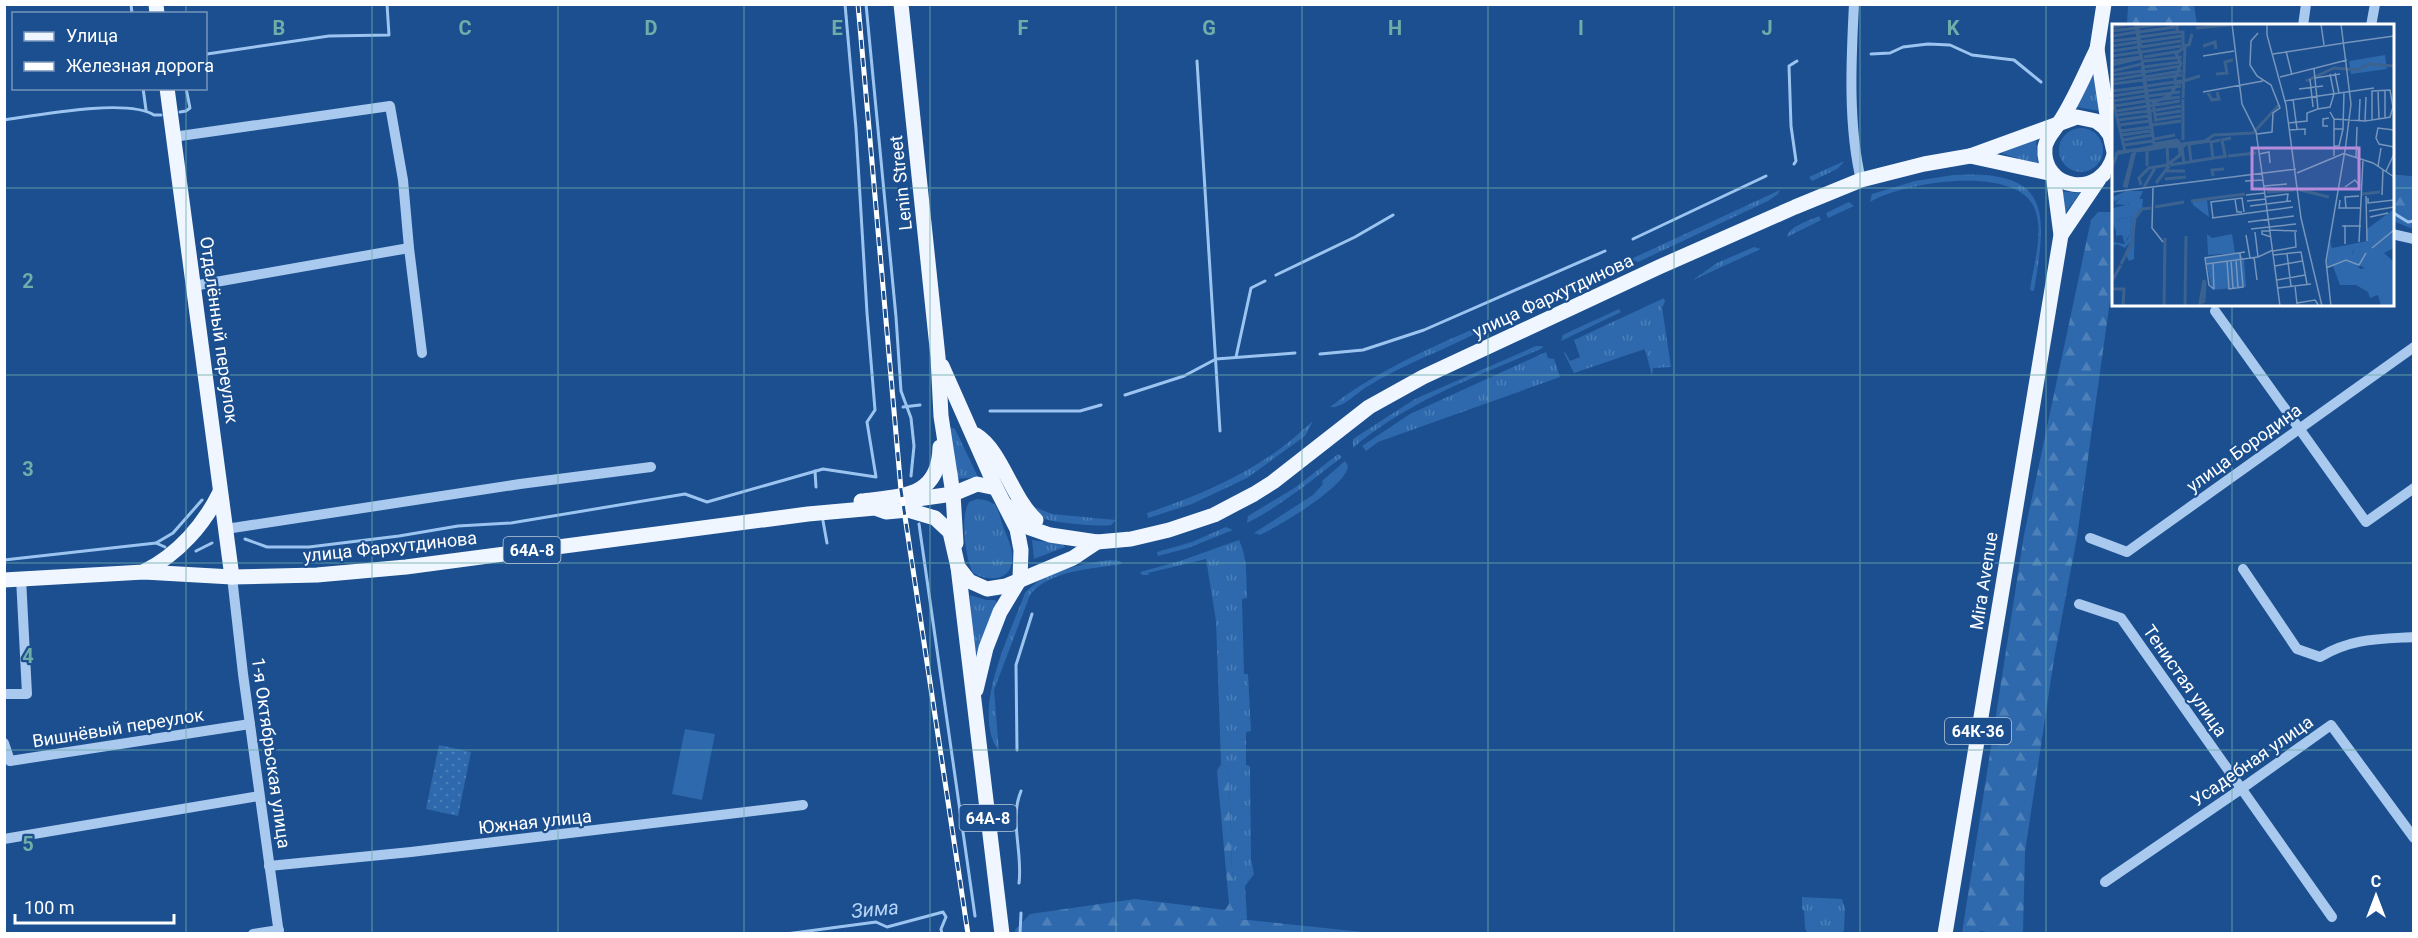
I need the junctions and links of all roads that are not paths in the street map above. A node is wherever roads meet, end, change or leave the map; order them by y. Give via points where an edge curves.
1 (901, 4) edge
2 (1854, 4) edge
3 (2104, 4) edge
4 (2306, 4) edge
5 (2375, 4) edge
6 (2303, 24) edge
7 (2371, 24) edge
8 (2097, 49) junction
9 (167, 90) edge
10 (2058, 124) junction
11 (173, 137) junction
12 (2112, 137) edge
13 (1970, 156) junction
14 (2112, 158) edge
15 (2053, 174) junction
16 (2106, 178) edge
17 (1861, 180) junction
18 (2394, 234) edge
19 (2061, 235) junction
20 (2414, 239) edge
21 (409, 248) junction
22 (192, 286) junction
23 (2215, 311) dead end
24 (2414, 347) edge
25 (422, 353) dead end
26 (938, 357) junction
27 (941, 416) junction
28 (2301, 428) junction
29 (971, 432) junction
30 (651, 468) dead end
31 (996, 488) junction
32 (2414, 488) edge
33 (220, 492) junction
34 (953, 494) junction
35 (1007, 506) junction
36 (875, 508) junction
37 (747, 522) junction
38 (226, 529) junction
39 (2090, 538) dead end
40 (1097, 542) junction
41 (958, 567) junction
42 (2243, 569) dead end
43 (144, 572) junction
44 (232, 577) junction
45 (21, 578) junction
46 (1020, 579) junction
47 (4, 580) edge
48 (2079, 603) dead end
49 (2414, 637) edge
50 (4, 694) edge
51 (973, 702) junction
52 (250, 724) junction
53 (4, 742) edge
54 (2241, 789) junction
55 (259, 796) junction
56 (803, 805) dead end
57 (2414, 838) edge
58 (4, 839) edge
59 (269, 866) junction
60 (2105, 882) dead end
61 (2332, 916) dead end
62 (279, 932) edge
63 (256, 933) edge
64 (1002, 933) edge
65 (1945, 933) edge

1 - 26 main road, Lenin Street
2 - 17 street via 1854,154
3 - 8 main road, 64К-36
4 - 6 street
5 - 7 street
8 - 10 main road, 64К-36
8 - 12 main road, 64К-36
9 - 11 main road, Отдалённый переулок
10 - 12 main road via 2077,117 2087,118 2096,121
10 - 13 main road
10 - 15 main road, 64К-36 via 2045,148
11 - 21 street via 390,106 403,180
11 - 22 main road, Отдалённый переулок
13 - 15 main road, улица Фархутдинова
13 - 17 main road, улица Фархутдинова
14 - 16 main road, 64К-36
15 - 16 main road via 2071,184
15 - 19 main road, Mira Avenue / 64К-36
16 - 19 main road, Mira Avenue / 64К-36
17 - 40 main road, улица Фархутдинова via 1659,267 1423,377 1369,407 1273,482 1214,515 1149,536
18 - 20 street
19 - 65 main road, Mira Avenue / 64К-36
21 - 22 street
21 - 25 street
22 - 33 main road, Отдалённый переулок
23 - 28 street
24 - 28 street, улица Бородина
26 - 27 main road, Lenin Street
26 - 29 main road, Lenin Street
27 - 34 main road, Lenin Street
27 - 37 main road via 938,470 916,493 780,509
28 - 32 street via 2366,522
28 - 39 street, улица Бородина via 2127,552
29 - 31 main road, Lenin Street
29 - 40 main road via 989,447 1014,494 1037,521 1076,530
30 - 38 street
31 - 34 main road via 976,484
31 - 35 main road, 64А-8
33 - 38 main road, Отдалённый переулок
33 - 43 main road via 211,511 178,548
34 - 36 main road
34 - 41 main road, 64А-8
35 - 40 main road, улица Фархутдинова via 1036,532
35 - 46 main road, 64А-8 via 1021,550
36 - 37 main road, улица Фархутдинова / 64А-8
36 - 41 main road, улица Фархутдинова / 64А-8 via 886,512 908,510 935,518 950,532
37 - 44 main road, улица Фархутдинова / 64А-8 via 406,567
38 - 44 main road, Отдалённый переулок
40 - 46 main road, улица Фархутдинова via 1073,558
41 - 46 main road, улица Фархутдинова via 969,581 987,589
41 - 51 main road, 64А-8
42 - 49 street via 2297,649 2320,657 2359,640
43 - 44 main road, улица Фархутдинова / 64А-8
43 - 45 main road, улица Фархутдинова / 64А-8
44 - 52 street, 1-я Октябрьская улица
45 - 47 main road, улица Фархутдинова / 64А-8
45 - 50 street via 27,694
46 - 51 main road, 64А-8 via 1000,612 986,648
48 - 54 street, Тенистая улица via 2121,618
51 - 64 main road, 64А-8
52 - 53 street, Вишнёвый переулок via 10,760
52 - 55 street, 1-я Октябрьская улица
54 - 57 street, Усадебная улица via 2331,724
54 - 60 street, Усадебная улица
54 - 61 street, Тенистая улица
55 - 58 street
55 - 59 street, 1-я Октябрьская улица
56 - 59 street, Южная улица
59 - 62 street, 1-я Октябрьская улица
62 - 63 street

